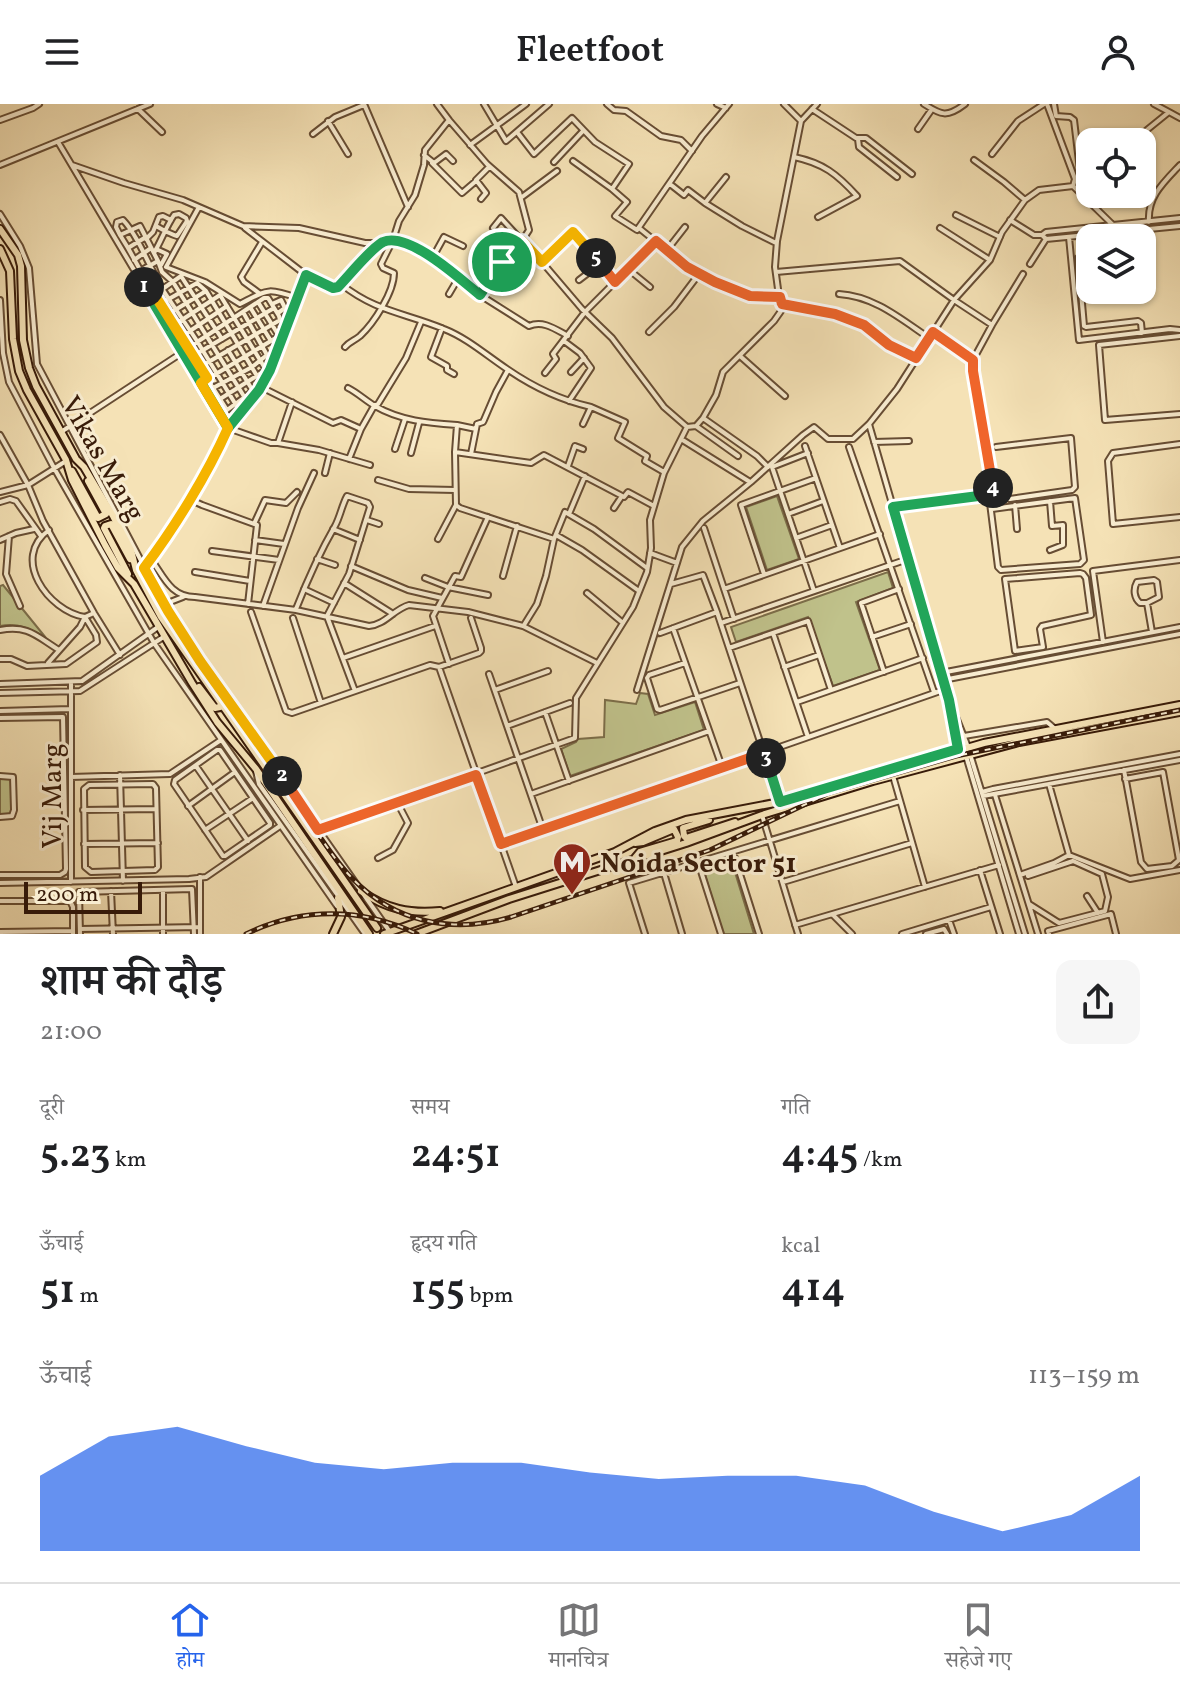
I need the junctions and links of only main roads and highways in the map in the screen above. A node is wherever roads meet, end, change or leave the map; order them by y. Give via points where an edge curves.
1 (0, 229) edge
2 (0, 249) edge
3 (76, 459) junction
4 (66, 460) junction
5 (138, 573) junction
6 (134, 584) junction
7 (192, 683) junction
8 (221, 703) junction
9 (1180, 705) edge
10 (1180, 712) edge
11 (229, 715) junction
12 (1144, 715) junction
13 (1129, 718) junction
14 (217, 722) junction
15 (968, 752) junction
16 (738, 811) junction
17 (743, 822) junction
18 (631, 843) junction
19 (635, 858) junction
20 (361, 891) road end
21 (338, 898) road end
22 (452, 909) junction
23 (442, 925) junction
24 (377, 928) dead end
25 (387, 933) edge
26 (333, 934) edge
27 (367, 934) edge
28 (416, 934) edge
29 (435, 934) edge

1 - 3 main road, Vikas Marg via 21,266 29,368
2 - 4 main road, Vikas Marg via 10,271 19,371
3 - 4 main road via 106,514 102,517
3 - 5 main road, Vikas Marg via 113,516
4 - 6 main road, Vikas Marg via 105,545
5 - 6 main road via 111,524 105,526
5 - 8 main road, Vikas Marg via 161,617
6 - 7 main road, Vikas Marg
7 - 8 main road via 215,708
7 - 14 main road, Vikas Marg
8 - 11 main road, Vikas Marg
9 - 12 main road
10 - 12 main road
11 - 14 main road
11 - 24 main road, Vikas Marg via 274,771
12 - 13 main road
13 - 15 main road
13 - 15 main road via 1055,728
14 - 27 main road, Vikas Marg via 256,769
15 - 16 main road via 958,749
15 - 17 main road
16 - 17 main road via 689,825 683,828 684,836
16 - 18 main road via 672,824
17 - 19 main road
18 - 19 main road via 674,829 678,837
18 - 22 main road
19 - 23 main road
20 - 22 main road via 394,909
21 - 26 main road via 339,926
22 - 25 main road
23 - 28 main road
23 - 29 main road

